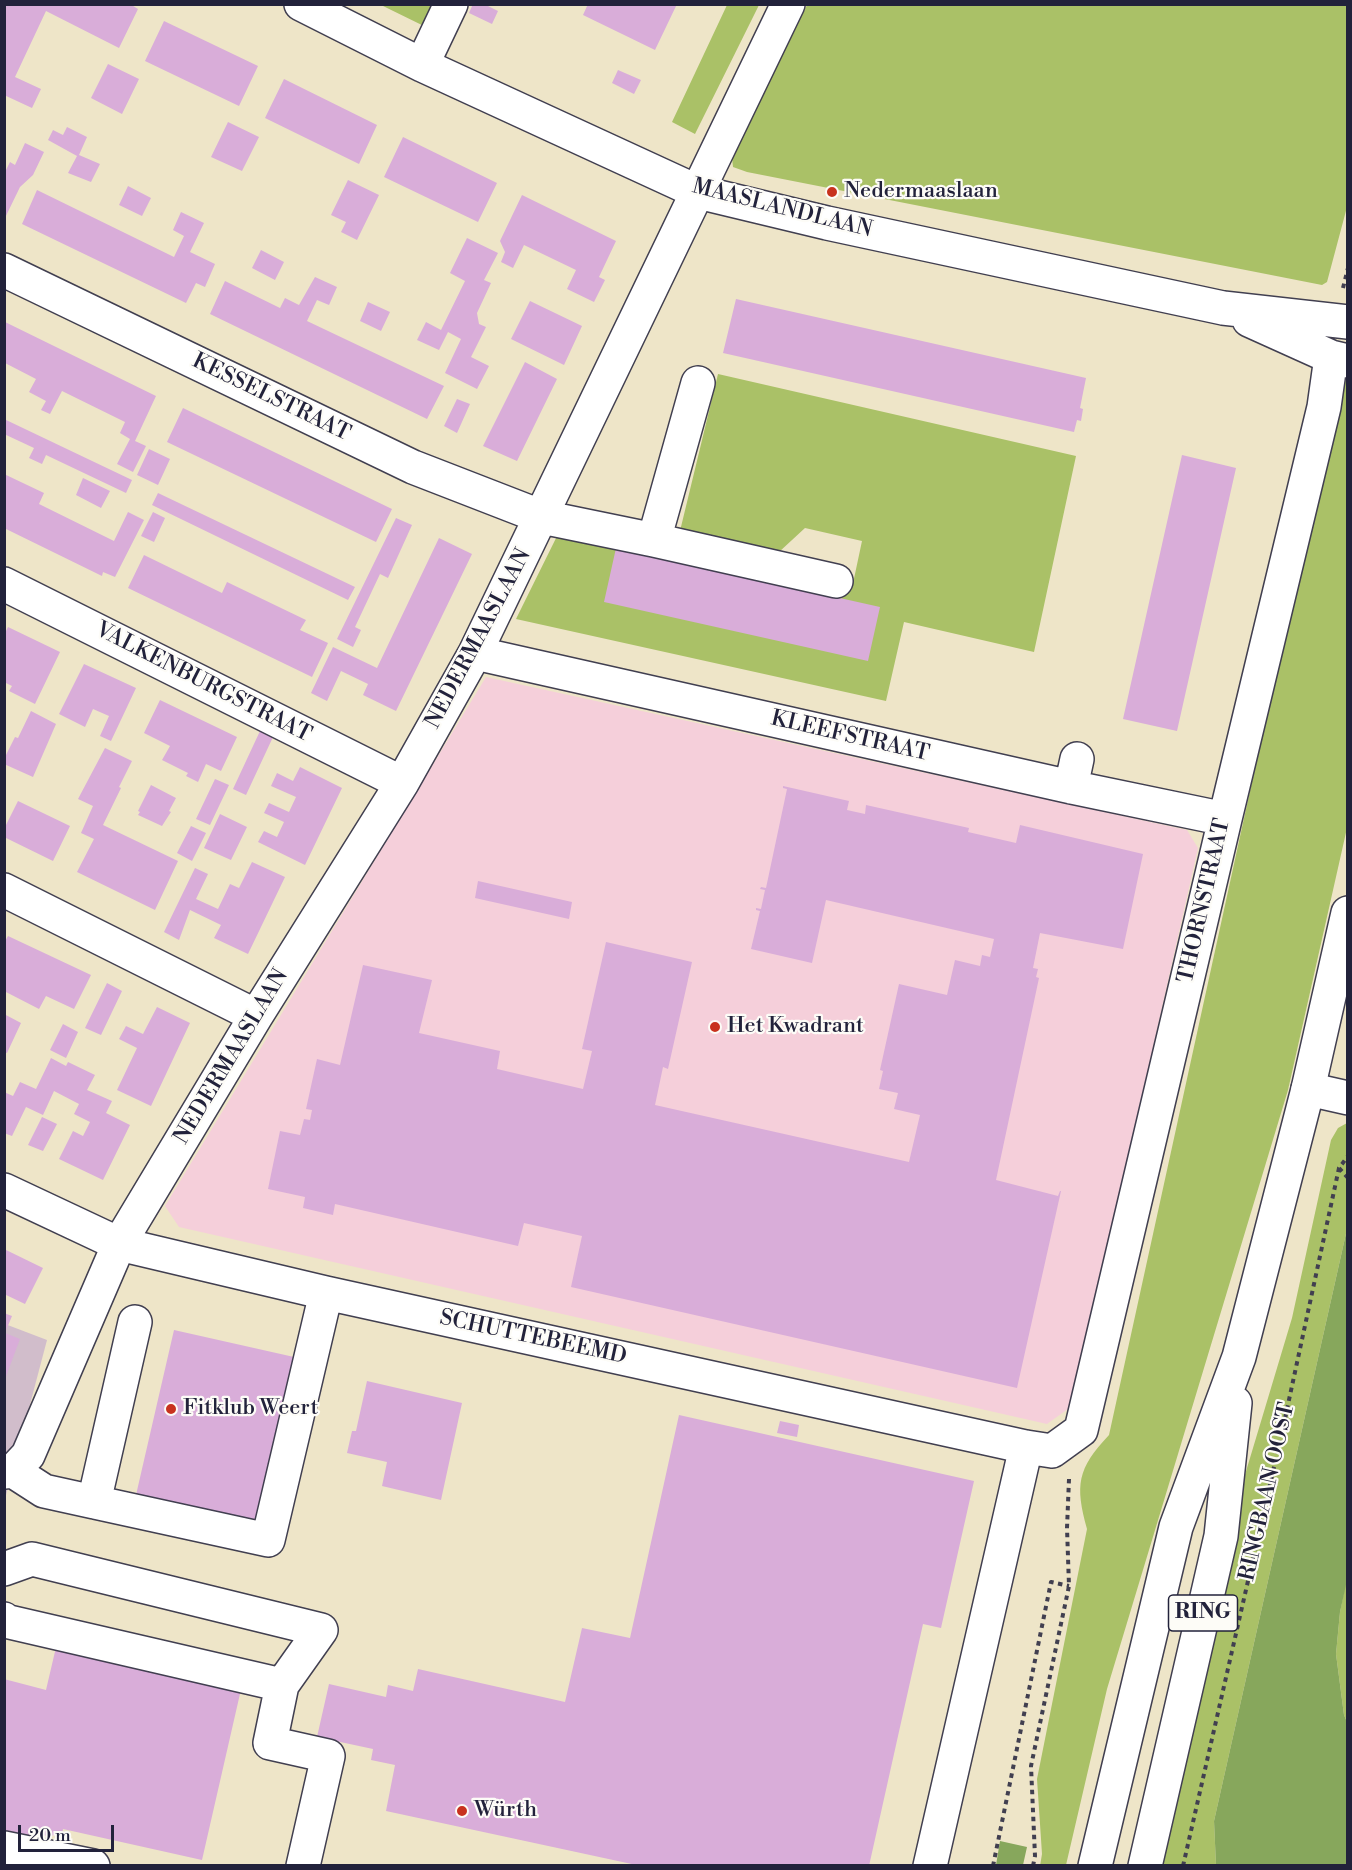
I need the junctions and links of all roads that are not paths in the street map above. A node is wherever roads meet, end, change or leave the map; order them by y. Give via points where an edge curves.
1 (301, 4) edge
2 (452, 4) edge
3 (788, 4) edge
4 (422, 65) junction
5 (698, 192) junction
6 (4, 270) edge
7 (1222, 308) junction
8 (1347, 322) edge
9 (1339, 359) edge
10 (698, 383) dead end
11 (542, 517) junction
12 (654, 540) junction
13 (836, 580) dead end
14 (4, 584) edge
15 (475, 653) junction
16 (402, 783) junction
17 (1225, 819) junction
18 (4, 890) edge
19 (1347, 913) edge
20 (256, 1016) junction
21 (1308, 1089) junction
22 (1347, 1098) edge
23 (4, 1190) edge
24 (119, 1245) junction
25 (326, 1293) junction
26 (135, 1322) dead end
27 (1239, 1357) junction
28 (1070, 1440) joint
29 (1026, 1447) junction
30 (9, 1472) edge
31 (94, 1502) junction
32 (4, 1569) edge
33 (4, 1619) edge
34 (282, 1685) junction
35 (4, 1848) edge
36 (93, 1866) edge
37 (303, 1866) edge
38 (930, 1866) edge
39 (1095, 1866) edge
40 (1145, 1866) edge

1 - 4 street, MAASLANDLAAN
2 - 4 street
3 - 5 street, NEDERMAASLAAN
4 - 5 street, MAASLANDLAAN
5 - 7 street, MAASLANDLAAN
5 - 11 street, NEDERMAASLAAN
6 - 11 street, KESSELSTRAAT via 414,467
7 - 8 street, MAASLANDLAAN
7 - 9 street, MAASLANDLAAN
9 - 17 street, THORNSTRAAT via 1324,407
10 - 12 street
11 - 12 street, KESSELSTRAAT
11 - 15 street, NEDERMAASLAAN
12 - 13 street, KESSELSTRAAT
14 - 16 street, VALKENBURGSTRAAT
15 - 16 street, NEDERMAASLAAN
15 - 17 street, KLEEFSTRAAT via 1074,773
16 - 20 street, NEDERMAASLAAN
17 - 28 street, THORNSTRAAT via 1081,1430
18 - 20 street
19 - 21 street, RINGBAAN OOST / RING
20 - 24 street, NEDERMAASLAAN
21 - 22 street
21 - 27 street, RINGBAAN OOST / RING
23 - 24 street, SCHUTTEBEEMD
24 - 25 street, SCHUTTEBEEMD
24 - 30 street, NEDERMAASLAAN via 28,1455
25 - 29 street, SCHUTTEBEEMD
25 - 31 street via 268,1540
26 - 31 street
27 - 39 street, RINGBAAN OOST / RING via 1176,1527
27 - 40 street, RINGBAAN OOST / RING via 1221,1536
28 - 29 street, SCHUTTEBEEMD via 1052,1451
29 - 38 street
30 - 31 street via 44,1491
32 - 34 street via 32,1560 321,1630
33 - 34 street
34 - 37 street via 270,1743 328,1756
35 - 36 street

